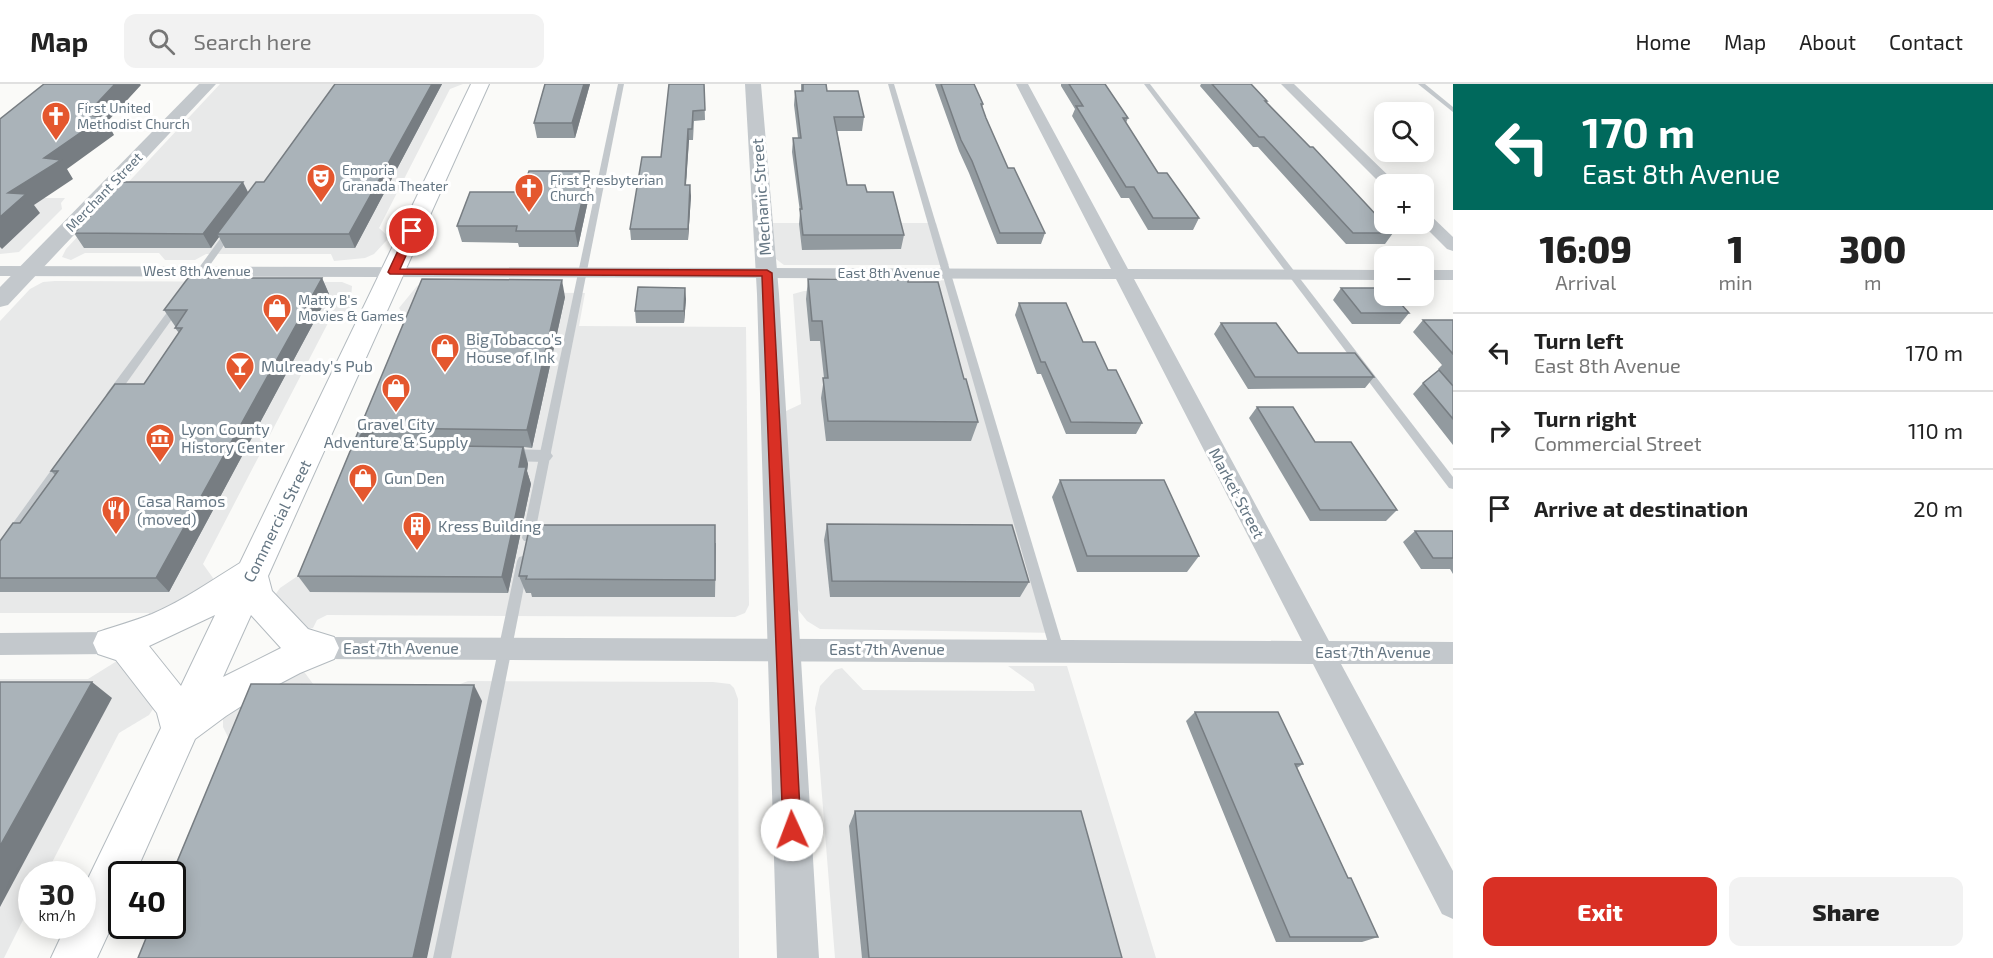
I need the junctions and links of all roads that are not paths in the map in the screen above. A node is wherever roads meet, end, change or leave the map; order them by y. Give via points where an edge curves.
1 (208, 84) edge
2 (480, 84) edge
3 (621, 84) edge
4 (753, 84) edge
5 (891, 84) edge
6 (1022, 84) edge
7 (1147, 84) edge
8 (1287, 84) edge
9 (1421, 84) edge
10 (1453, 110) edge
11 (1380, 174) edge
12 (236, 224) edge
13 (1434, 227) edge
14 (1453, 246) edge
15 (0, 271) edge
16 (28, 271) junction
17 (201, 271) junction
18 (393, 272) junction
19 (582, 272) junction
20 (767, 273) junction
21 (947, 273) junction
22 (1121, 274) junction
23 (1453, 274) edge
24 (1293, 275) junction
25 (1374, 275) edge
26 (1434, 275) edge
27 (0, 300) edge
28 (103, 407) edge
29 (69, 454) edge
30 (486, 455) edge
31 (545, 456) junction
32 (1453, 485) edge
33 (0, 550) edge
34 (252, 573) junction
35 (111, 643) junction
36 (0, 644) edge
37 (506, 647) junction
38 (321, 648) junction
39 (784, 649) junction
40 (1057, 650) junction
41 (1320, 652) junction
42 (1453, 653) edge
43 (180, 728) junction
44 (1453, 903) edge
45 (74, 958) edge
46 (442, 958) edge
47 (798, 958) edge

1 - 16 street, Merchant Street
2 - 18 main road, Commercial Street
3 - 19 lane
4 - 20 street, Mechanic Street
5 - 21 lane
6 - 22 street, Market Street
7 - 24 lane
8 - 11 street
9 - 10 lane
12 - 17 lane
13 - 14 street
15 - 16 street, West 8th Avenue
16 - 17 street, West 8th Avenue
16 - 27 street, Merchant Street
17 - 18 street, West 8th Avenue
17 - 28 lane
18 - 19 street, East 8th Avenue
18 - 34 main road, Commercial Street
19 - 20 street, East 8th Avenue
19 - 31 lane
20 - 21 street, East 8th Avenue
20 - 39 street, Mechanic Street
21 - 22 street, East 8th Avenue
21 - 40 lane
22 - 24 street, East 8th Avenue
22 - 41 street, Market Street
23 - 26 street
24 - 25 street, East 8th Avenue
24 - 32 lane
29 - 33 lane
30 - 31 street
31 - 37 lane
34 - 35 main road via 224,593 152,629
34 - 38 main road via 257,598 297,641
34 - 43 main road, Commercial Street
35 - 36 street
35 - 43 main road via 134,654 174,705
37 - 38 street, East 7th Avenue
37 - 39 street, East 7th Avenue
37 - 46 lane
38 - 43 main road via 261,676 207,707
39 - 40 street, East 7th Avenue
39 - 47 street, Mechanic Street
40 - 41 street, East 7th Avenue
41 - 42 street, East 7th Avenue
41 - 44 street, Market Street
43 - 45 main road, Commercial Street

